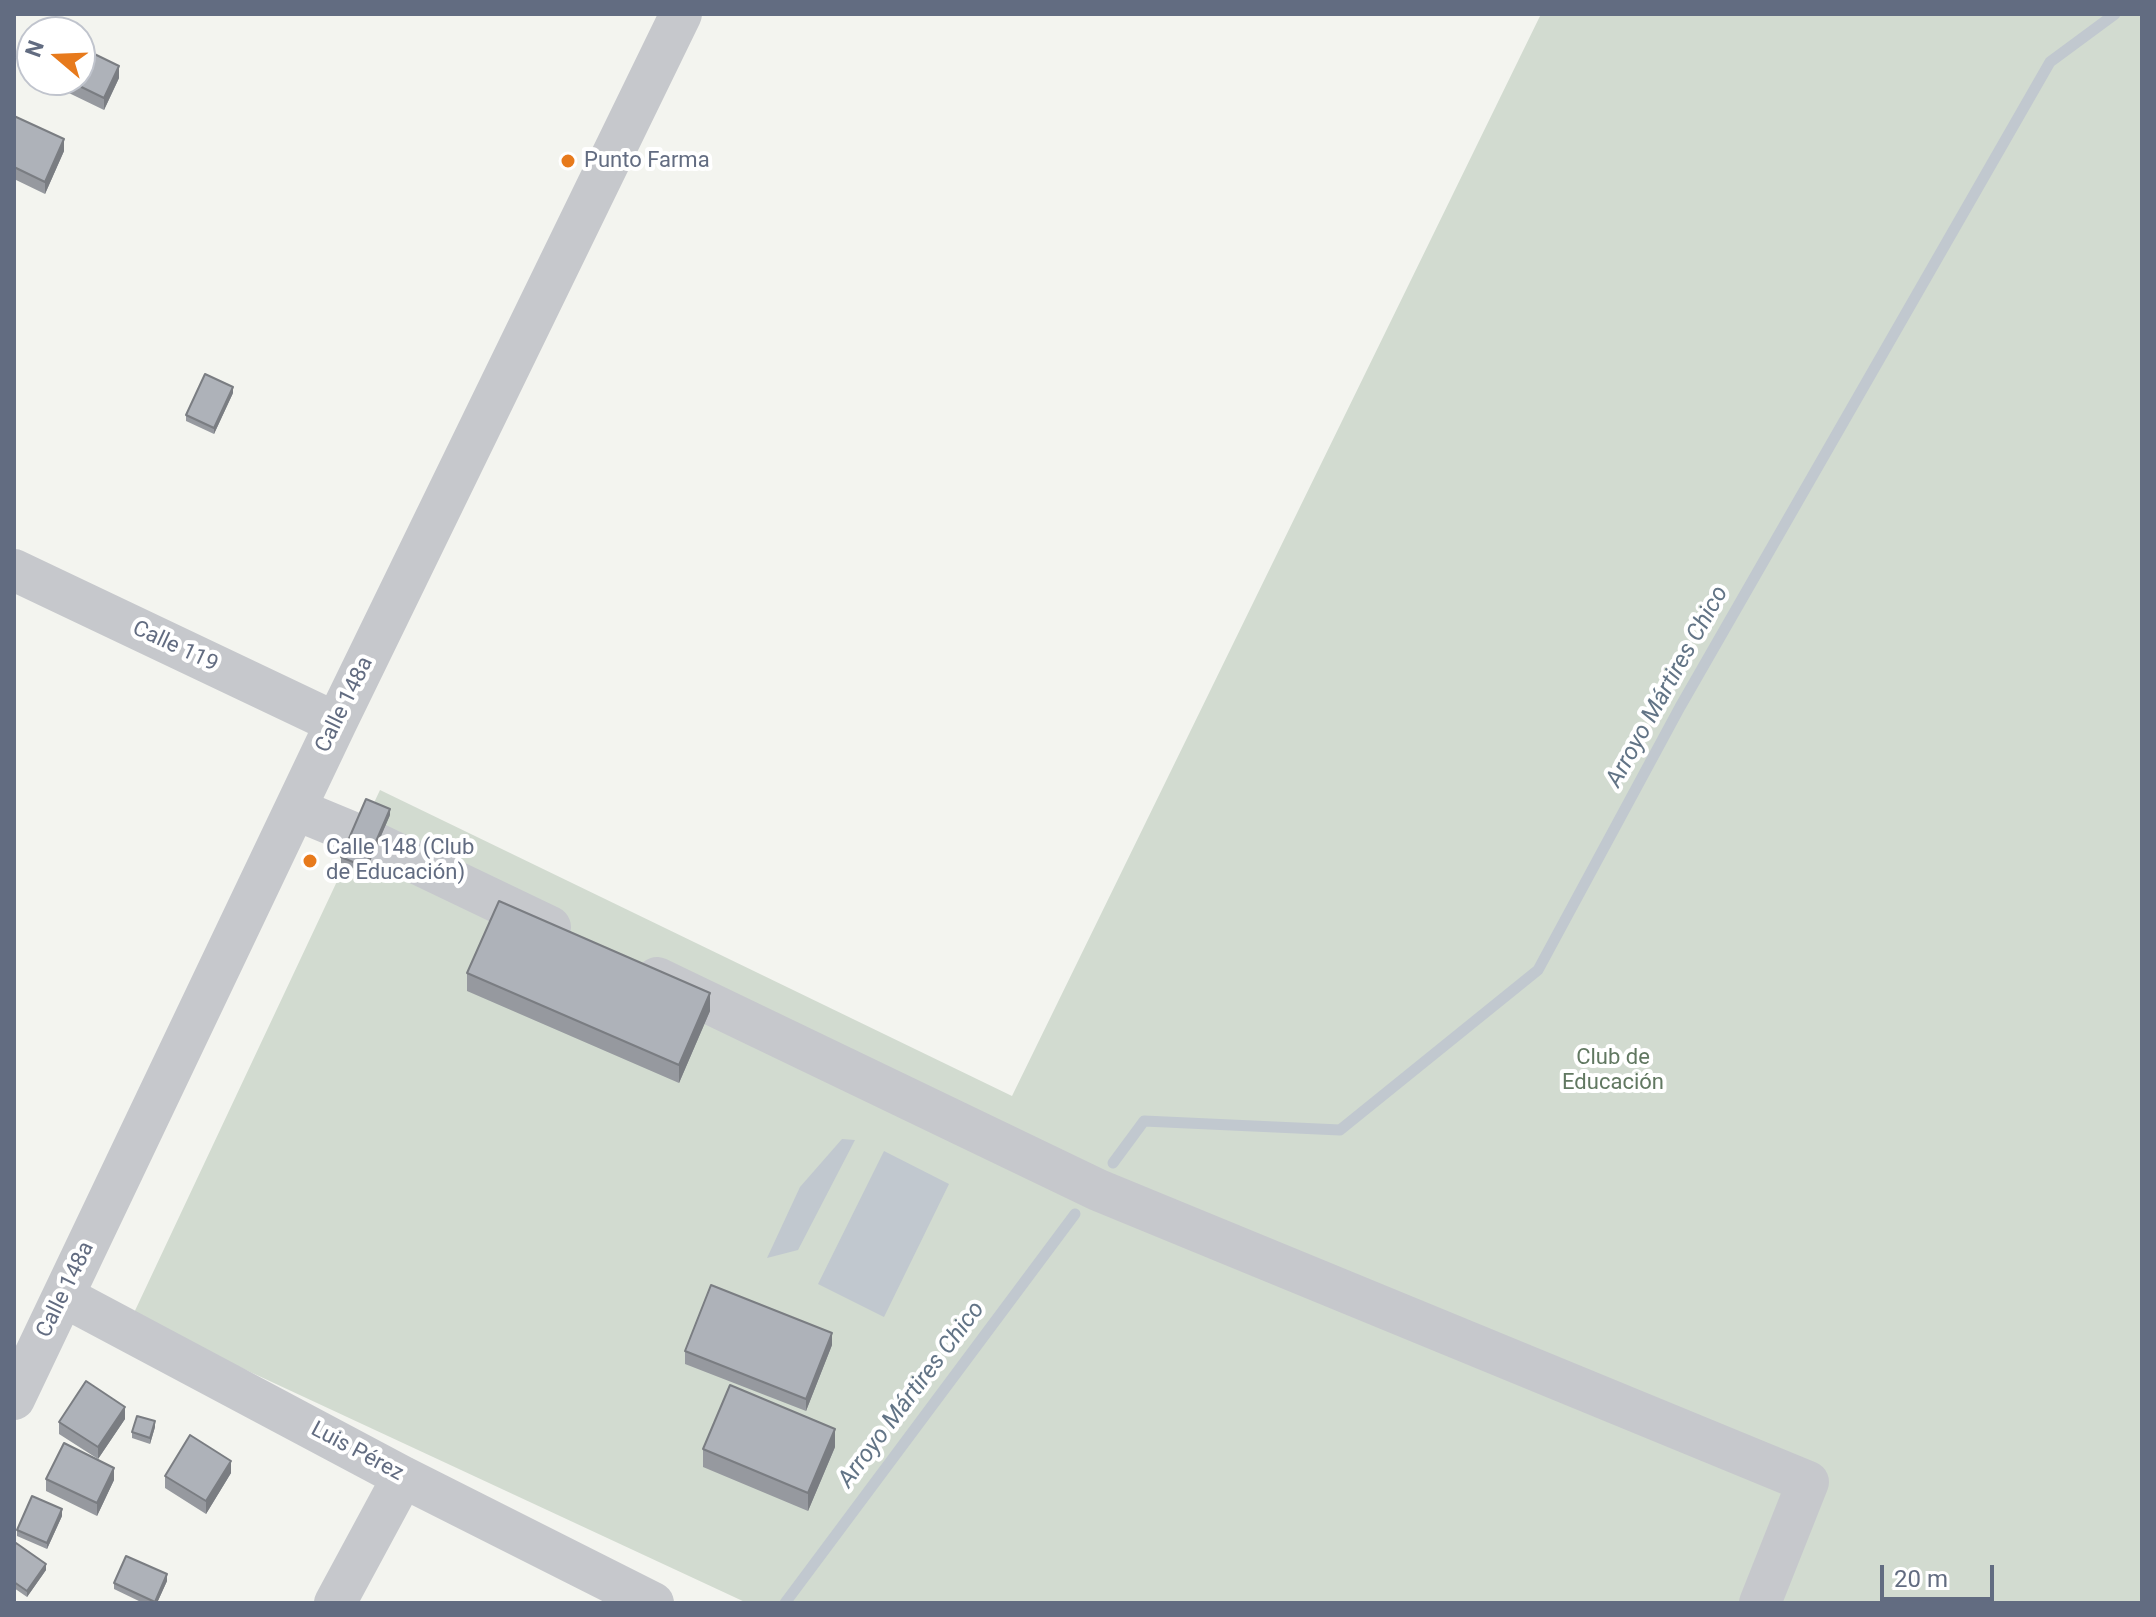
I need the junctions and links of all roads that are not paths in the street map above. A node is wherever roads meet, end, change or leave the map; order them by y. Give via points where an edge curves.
1 (681, 14) edge
2 (14, 570) edge
3 (336, 723) junction
4 (295, 809) junction
5 (585, 944) edge
6 (628, 965) edge
7 (63, 1296) junction
8 (14, 1399) edge
9 (403, 1477) junction
10 (335, 1603) edge
11 (653, 1603) edge
12 (1760, 1603) edge

1 - 3 street, Calle 148a
2 - 3 street, Calle 119
3 - 4 street, Calle 148a
4 - 5 street
4 - 7 street, Calle 148a
6 - 12 street via 1098,1190 1808,1482
7 - 8 street, Calle 148a
7 - 9 street, Luis Pérez
9 - 10 street
9 - 11 street, Luis Pérez

